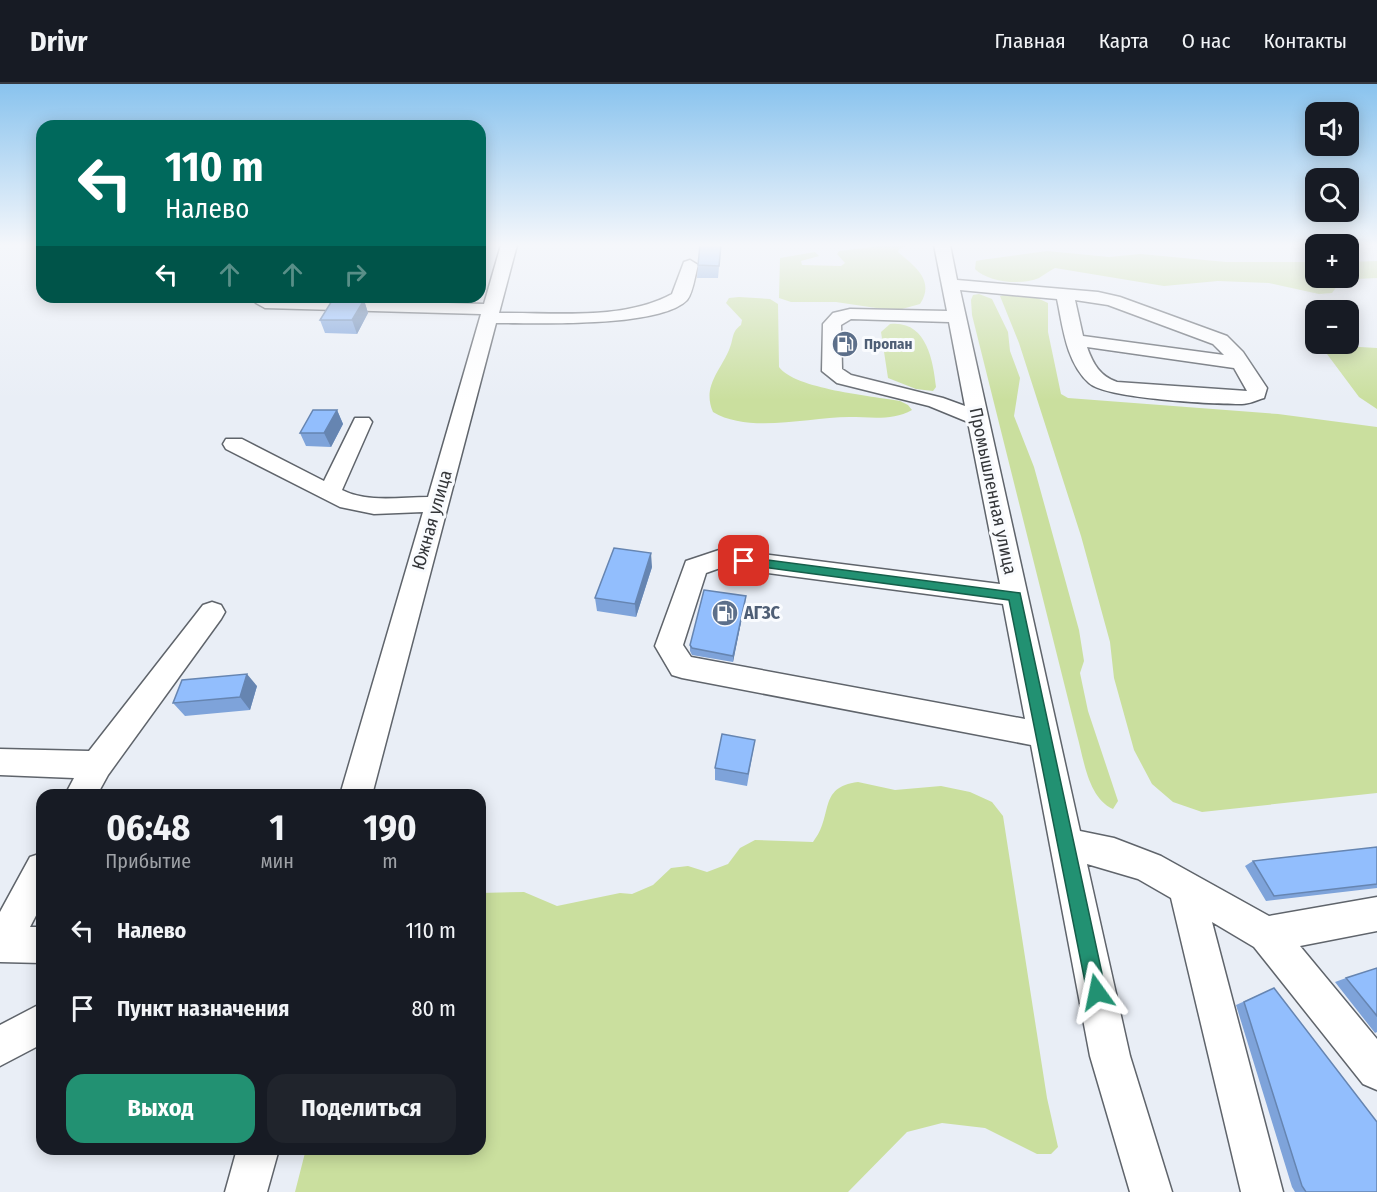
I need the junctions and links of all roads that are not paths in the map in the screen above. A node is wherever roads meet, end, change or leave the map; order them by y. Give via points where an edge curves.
1 (495, 297) edge
2 (680, 297) edge
3 (954, 297) edge
4 (1066, 297) edge
5 (1084, 297) edge
6 (265, 303) dead end
7 (490, 313) junction
8 (958, 317) junction
9 (1075, 340) junction
10 (1241, 363) junction
11 (979, 419) junction
12 (362, 422) dead end
13 (234, 444) dead end
14 (330, 492) junction
15 (437, 504) junction
16 (1015, 596) junction
17 (213, 612) dead end
18 (1044, 735) junction
19 (0, 762) edge
20 (97, 765) junction
21 (84, 789) edge
22 (358, 789) edge
23 (1066, 844) junction
24 (36, 881) edge
25 (1185, 886) junction
26 (1377, 914) edge
27 (1267, 934) junction
28 (1, 944) edge
29 (36, 945) edge
30 (36, 1026) edge
31 (0, 1047) edge
32 (1377, 1070) edge
33 (256, 1155) edge
34 (246, 1192) edge
35 (1151, 1192) edge
36 (1262, 1192) edge

1 - 7 street, Южная улица
2 - 7 street via 664,306 598,316
3 - 8 street, Промышленная улица
4 - 9 street
5 - 10 street via 1114,301 1220,340
6 - 7 street
7 - 15 street, Южная улица
8 - 11 street, Промышленная улица
8 - 11 street via 838,317 832,324 831,371 844,379 936,402
9 - 10 street
9 - 10 street via 1094,377 1105,385 1122,389 1252,397 1257,388
11 - 16 street, Промышленная улица
12 - 14 street
13 - 14 street
14 - 15 street via 358,504
15 - 22 street, Южная улица
16 - 18 street, Промышленная улица
16 - 18 street via 722,558 695,567 669,646 682,667
17 - 20 street
18 - 23 street, Промышленная улица
19 - 20 street
20 - 21 street
23 - 25 street via 1114,854
23 - 35 street, Промышленная улица via 1110,1056
24 - 28 street
25 - 27 street
25 - 36 street
26 - 27 street
27 - 32 street
28 - 29 street
30 - 31 street
33 - 34 street

